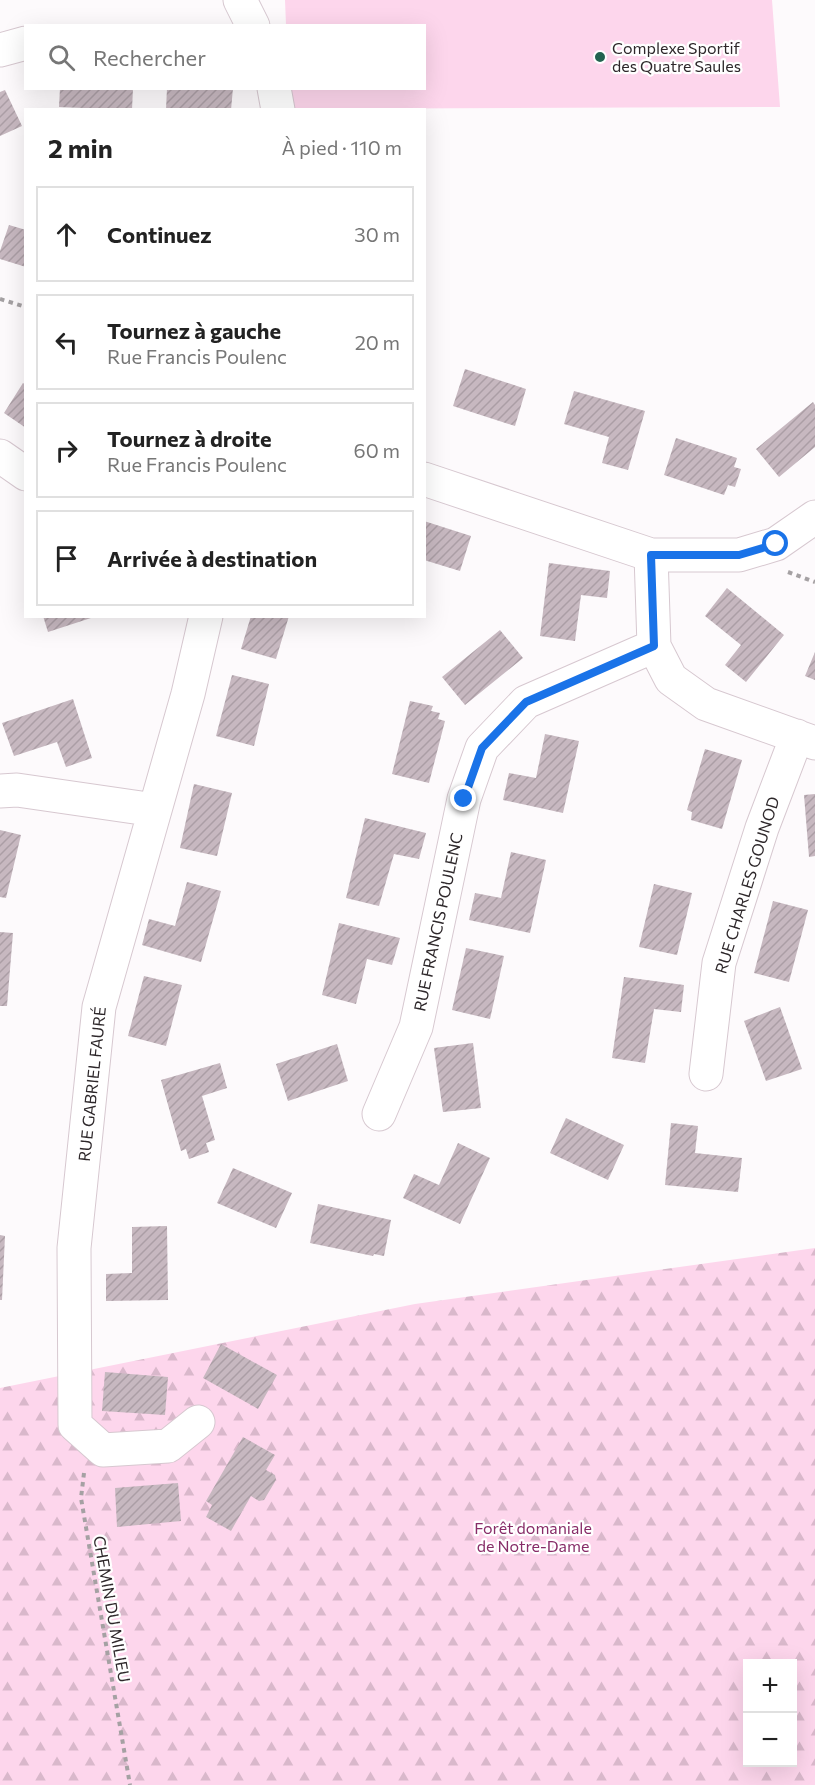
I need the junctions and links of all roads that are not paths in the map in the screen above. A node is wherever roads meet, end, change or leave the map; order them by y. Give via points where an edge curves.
1 (24, 44) edge
2 (0, 50) edge
3 (274, 90) edge
4 (278, 108) edge
5 (0, 456) edge
6 (24, 473) edge
7 (426, 480) edge
8 (815, 517) edge
9 (651, 555) junction
10 (206, 618) edge
11 (654, 646) junction
12 (806, 740) edge
13 (0, 790) edge
14 (155, 810) junction
15 (706, 1074) dead end
16 (379, 1114) dead end
17 (198, 1422) dead end

1 - 2 street
3 - 4 street
5 - 6 street
7 - 9 street
8 - 9 street via 776,544 739,555
9 - 11 street
10 - 14 street, RUE GABRIEL FAURÉ
11 - 12 street via 671,679 706,704
11 - 16 street, RUE FRANCIS POULENC via 526,702 482,748 464,799 416,1027
12 - 15 street, RUE CHARLES GOUNOD via 762,828 719,963
13 - 14 street
14 - 17 street, RUE GABRIEL FAURÉ via 99,1007 74,1248 75,1425 103,1450 168,1446

